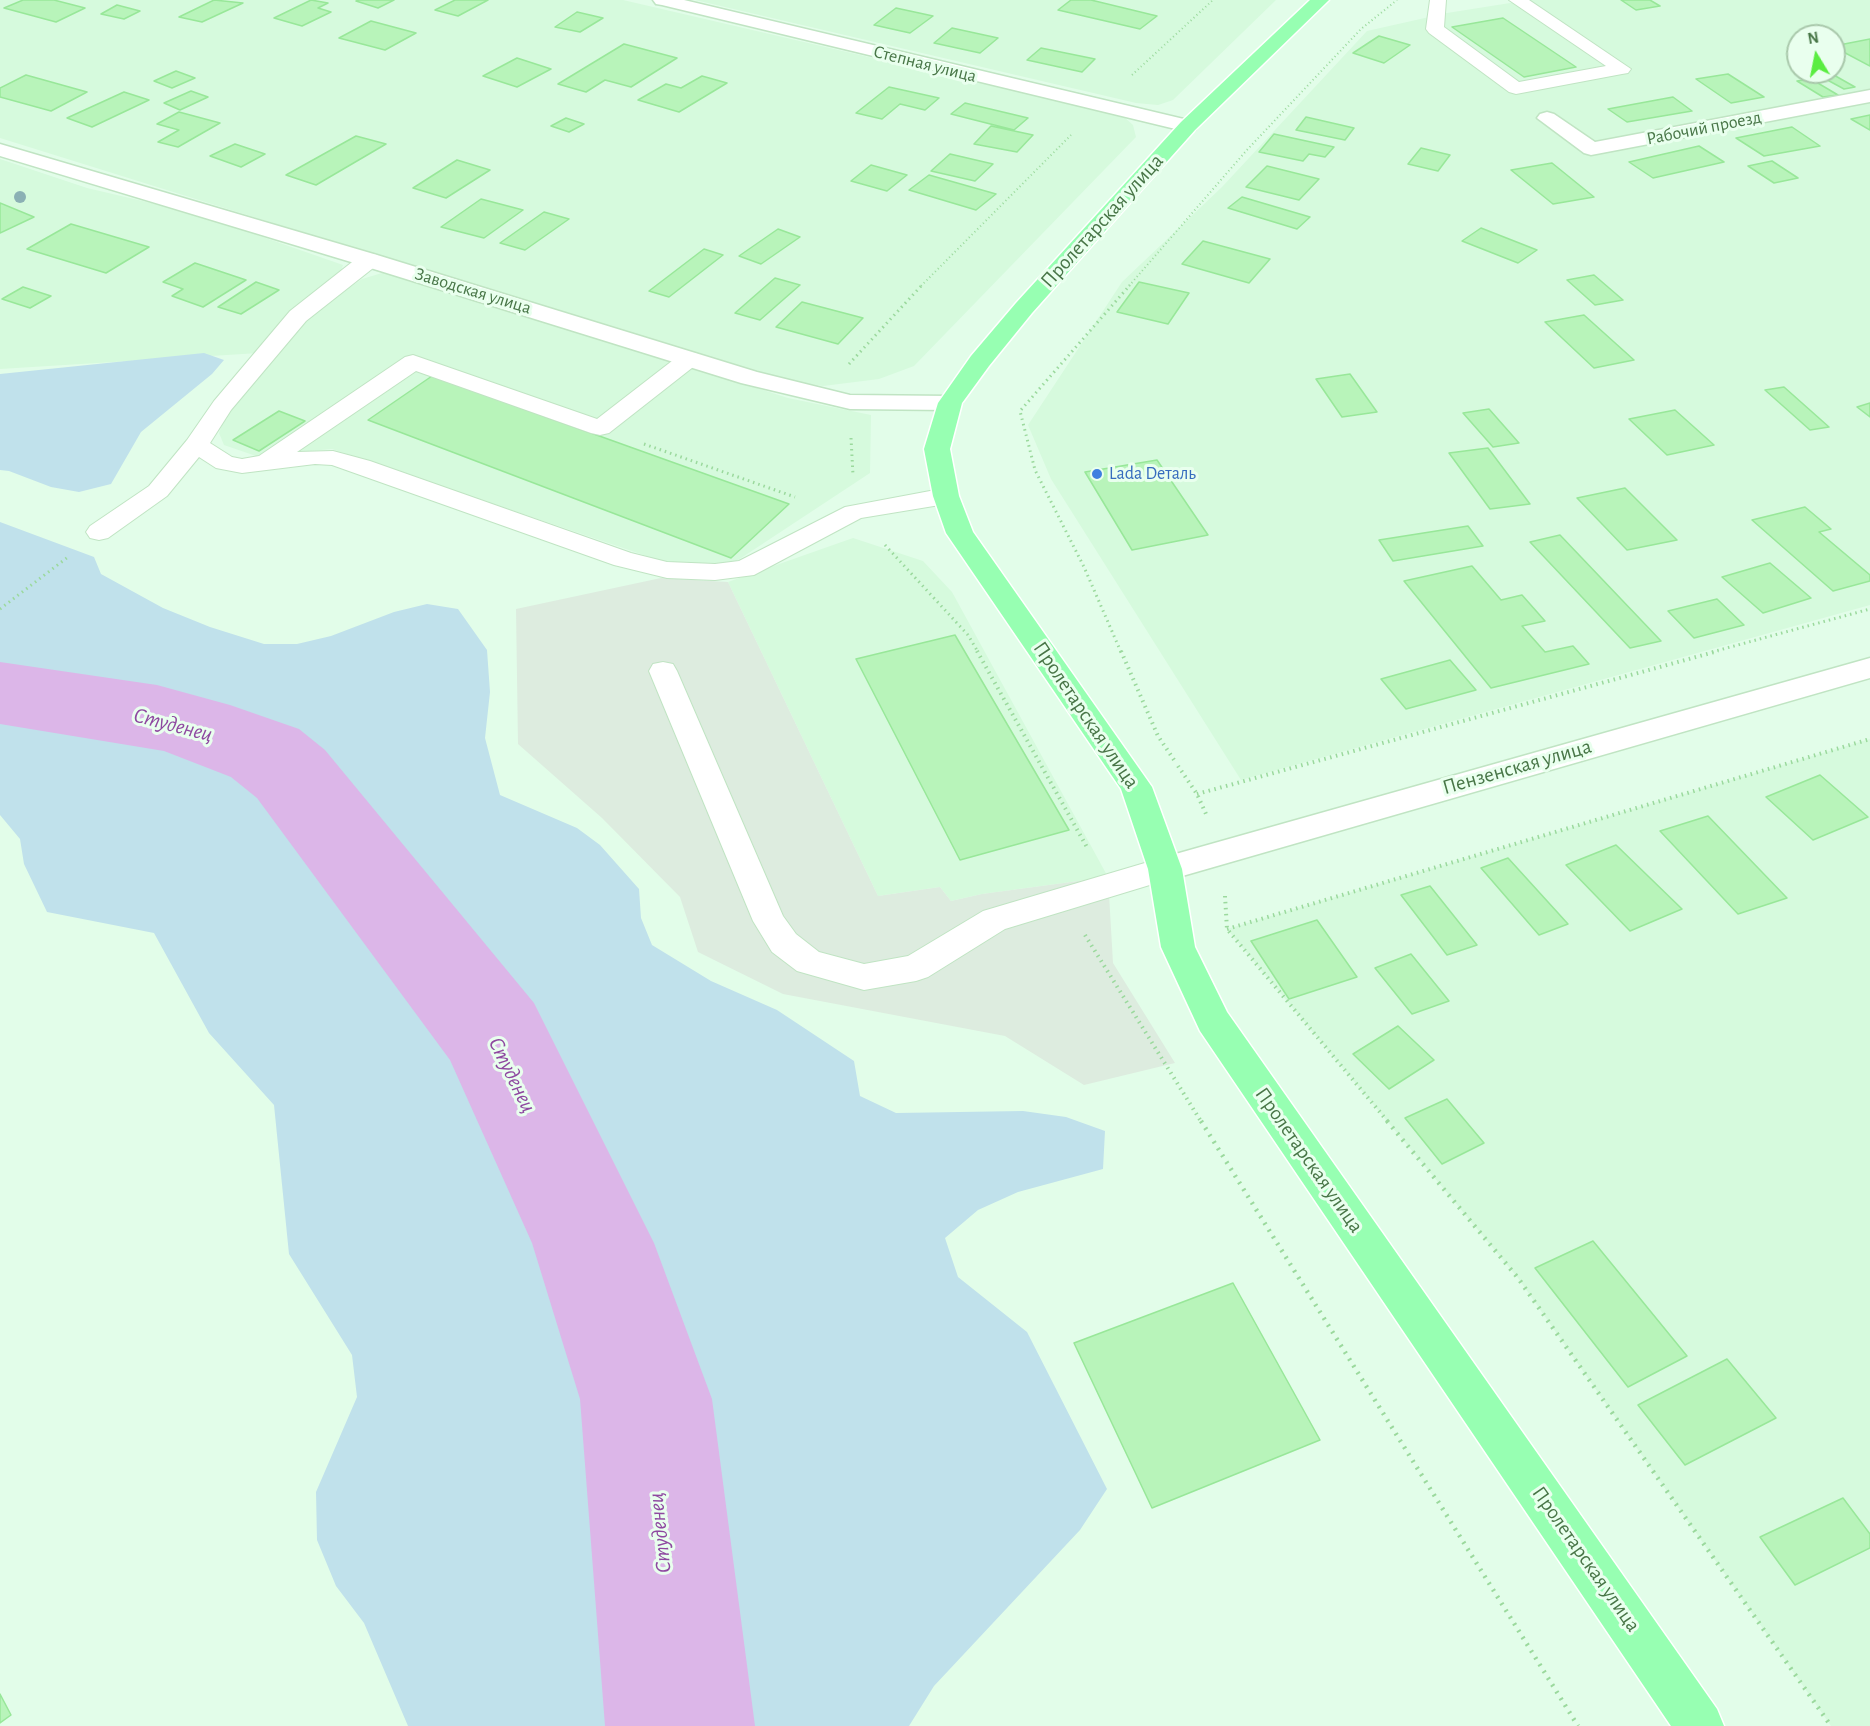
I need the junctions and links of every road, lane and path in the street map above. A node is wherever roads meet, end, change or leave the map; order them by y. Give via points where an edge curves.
1 (662, 0) edge
2 (1213, 0) edge
3 (1320, 0) edge
4 (1396, 0) edge
5 (1438, 0) edge
6 (1517, 0) edge
7 (1870, 96) edge
8 (1100, 106) junction
9 (1547, 118) dead end
10 (1188, 126) junction
11 (0, 150) edge
12 (369, 260) junction
13 (689, 359) junction
14 (850, 402) junction
15 (950, 403) junction
16 (600, 428) junction
17 (195, 445) junction
18 (261, 465) junction
19 (946, 496) junction
20 (854, 512) junction
21 (99, 532) joint
22 (0, 609) edge
23 (1870, 609) edge
24 (1870, 668) edge
25 (663, 670) dead end
26 (1870, 739) edge
27 (1197, 794) junction
28 (1222, 851) junction
29 (1165, 869) junction
30 (1063, 900) junction
31 (1227, 929) junction
32 (1578, 1726) edge
33 (1700, 1726) edge
34 (1831, 1726) edge

1 - 8 street, Степная улица
2 - 8 path
3 - 10 main road, Пролетарская улица
4 - 27 path via 1361,29 1246,151 1020,411 1035,470 1084,567 1158,736
5 - 6 lane via 1435,29 1516,88 1622,69
7 - 9 street, Рабочий проезд via 1591,149
8 - 10 street, Степная улица
8 - 14 path via 848,365
10 - 15 main road, Пролетарская улица via 1024,308
11 - 12 street, Заводская улица
12 - 13 street, Заводская улица
12 - 17 lane via 298,316 222,406
13 - 14 street, Заводская улица
13 - 16 lane
14 - 15 street, Заводская улица
14 - 20 path
15 - 19 main road, Пролетарская улица via 937,449
16 - 18 lane via 413,362
16 - 20 path via 811,502
17 - 18 lane via 225,463
17 - 21 lane via 158,490
18 - 20 lane via 315,457 352,463 624,559 667,570 745,569
19 - 20 lane
19 - 29 main road, Пролетарская улица via 960,532 1136,787
20 - 30 path via 968,635 1094,859 1055,888
21 - 22 path
23 - 27 path
24 - 28 street, Пензенская улица
25 - 30 lane via 769,921 784,943 809,963 864,977 896,973 916,968 994,920
26 - 31 path
27 - 28 path
28 - 29 street, Пензенская улица
28 - 31 path
29 - 30 lane
29 - 33 main road, Пролетарская улица via 1178,947 1213,1021
30 - 32 path
31 - 34 path via 1518,1278

